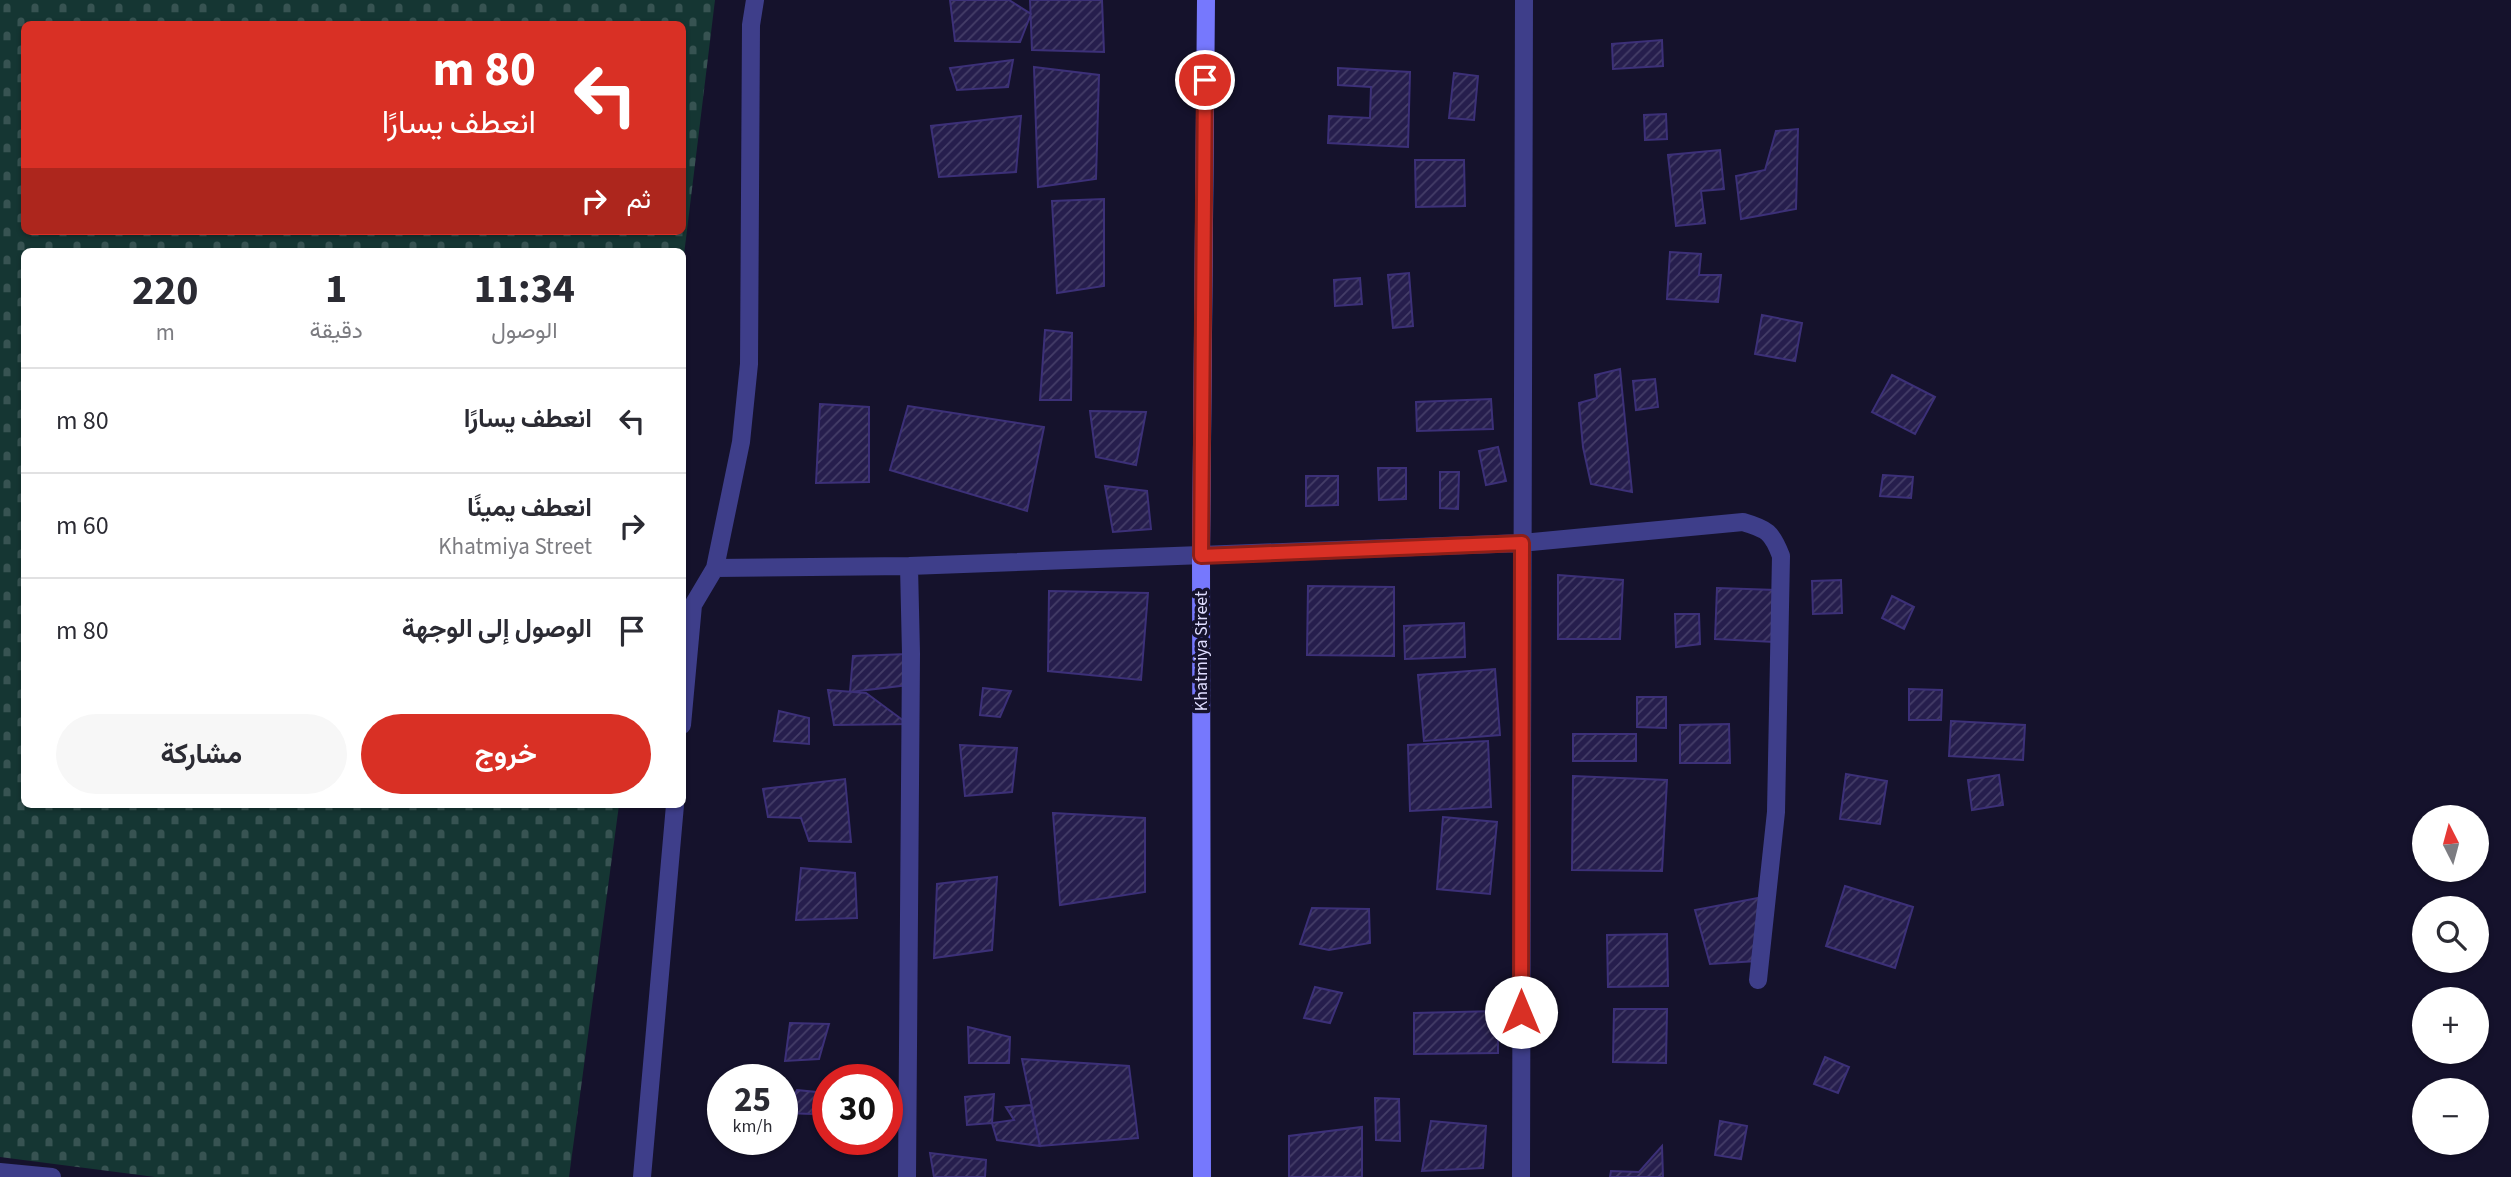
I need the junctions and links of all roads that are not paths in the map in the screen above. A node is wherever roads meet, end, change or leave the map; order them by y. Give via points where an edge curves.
1 (755, 0) edge
2 (1206, 0) edge
3 (1524, 0) edge
4 (1522, 543) junction
5 (1201, 556) junction
6 (909, 566) junction
7 (715, 568) junction
8 (686, 681) edge
9 (675, 808) edge
10 (1759, 980) dead end
11 (0, 1171) edge
12 (52, 1177) edge
13 (642, 1177) edge
14 (907, 1177) edge
15 (1202, 1177) edge
16 (1521, 1177) edge

1 - 7 street via 751,25 749,364 741,442
2 - 5 street, Khatmiya Street
3 - 4 street
4 - 5 street
4 - 10 street via 1743,522 1774,537 1781,556 1776,812
4 - 16 street
5 - 6 street
5 - 15 street, Khatmiya Street
6 - 7 street
6 - 14 street
7 - 8 street via 693,605
9 - 13 street
11 - 12 street

